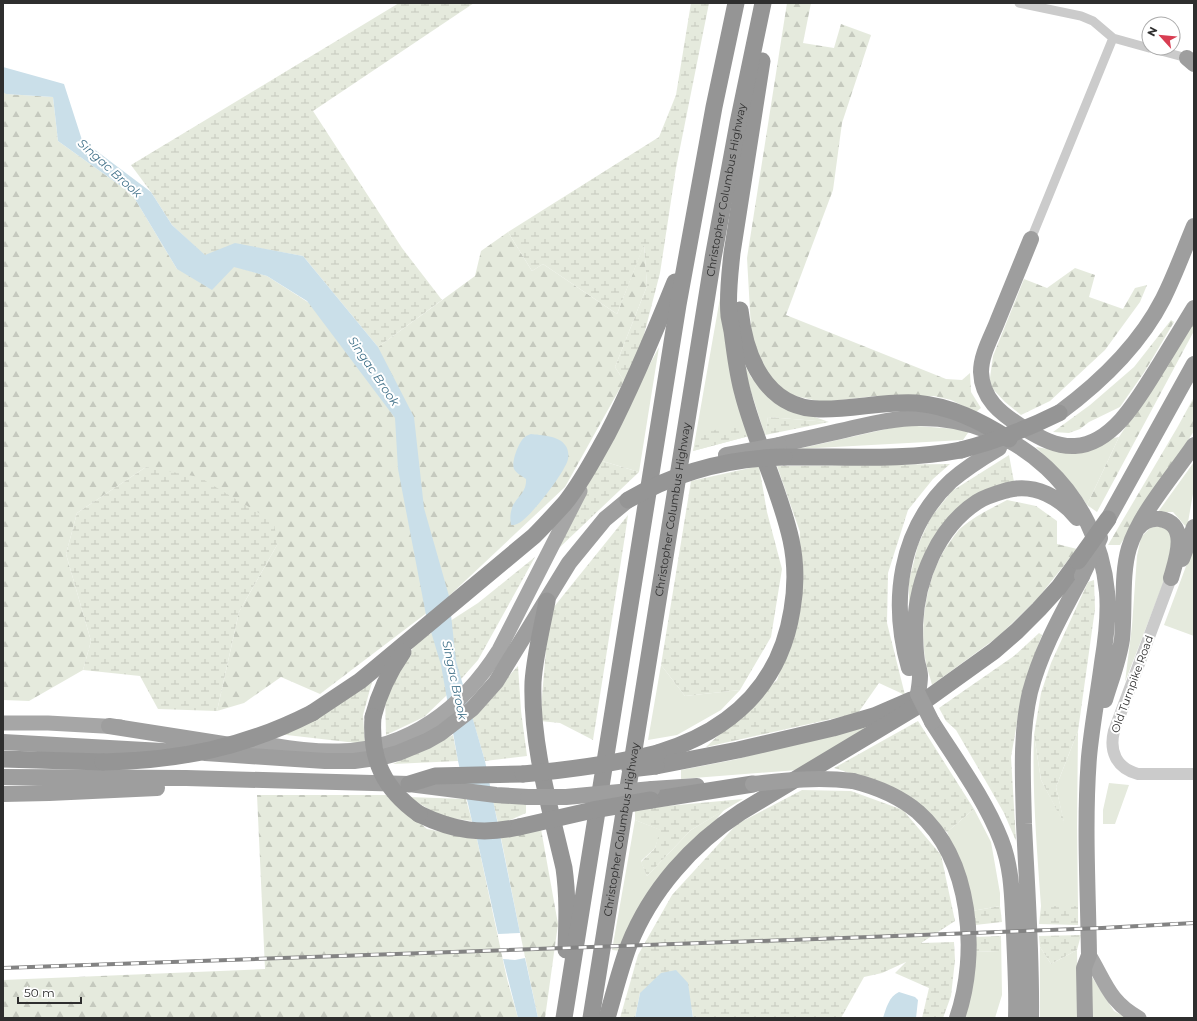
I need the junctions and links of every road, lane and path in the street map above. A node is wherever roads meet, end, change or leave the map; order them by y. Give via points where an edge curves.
1 (736, 3) edge
2 (763, 3) edge
3 (768, 3) edge
4 (1019, 3) edge
5 (1113, 38) junction
6 (1141, 46) edge
7 (1178, 56) edge
8 (1192, 60) edge
9 (739, 205) junction
10 (1194, 226) edge
11 (1031, 239) joint
12 (689, 246) junction
13 (1194, 308) edge
14 (1194, 364) edge
15 (1059, 412) junction
16 (1004, 443) junction
17 (1194, 445) edge
18 (782, 451) junction
19 (595, 457) junction
20 (628, 500) joint
21 (1108, 519) joint
22 (1194, 527) edge
23 (1134, 533) junction
24 (1080, 569) junction
25 (1105, 576) junction
26 (1171, 578) junction
27 (547, 600) junction
28 (412, 639) junction
29 (917, 683) junction
30 (946, 685) junction
31 (1094, 717) junction
32 (447, 720) junction
33 (3, 723) edge
34 (109, 726) junction
35 (3, 742) edge
36 (3, 759) edge
37 (657, 759) junction
38 (325, 761) junction
39 (1194, 774) edge
40 (3, 777) edge
41 (267, 779) junction
42 (409, 784) junction
43 (753, 784) joint
44 (3, 794) edge
45 (652, 794) junction
46 (1089, 955) junction
47 (1016, 985) junction
48 (1085, 1016) edge
49 (565, 1017) edge
50 (591, 1018) edge
51 (607, 1018) edge
52 (957, 1018) edge
53 (1005, 1018) edge
54 (1016, 1018) edge
55 (1031, 1018) edge
56 (1139, 1018) edge

1 - 12 highway
2 - 50 highway, Christopher Columbus Highway via 713,258
3 - 9 highway via 770,12
4 - 5 street via 1081,16 1093,21
5 - 6 street
5 - 11 street
7 - 8 street
9 - 16 highway via 738,284 741,315 747,344 757,369 770,389 798,406 819,409 904,402 933,405 973,418
9 - 37 highway via 731,269 729,316 743,395 792,542 795,574 793,605 787,635 776,664 759,691 737,713 711,731
10 - 15 highway via 1163,299 1143,331 1104,377
11 - 13 highway via 986,350 981,370 984,389 995,408 1048,442 1066,446 1087,444 1115,426 1140,395
12 - 19 highway via 642,365
12 - 49 highway
14 - 21 highway
15 - 16 highway, bridge
15 - 18 highway, bridge via 1001,438 942,453 904,457
16 - 18 highway via 982,428 957,422 917,418 890,420
16 - 25 highway via 1028,452 1062,483 1092,531
16 - 29 highway via 951,482 929,507 909,546 902,573 900,614 904,646
17 - 23 highway
18 - 20 highway, bridge via 696,470 653,486
19 - 28 highway via 566,502 550,520
19 - 32 main road via 576,501 507,636 491,662
20 - 27 highway via 605,519 590,536 569,563
21 - 24 highway, bridge
22 - 26 highway via 1186,550
23 - 26 highway via 1150,520 1162,519 1173,526 1179,536 1179,542
23 - 31 highway via 1126,562 1120,651 1104,702
24 - 30 highway via 994,651
24 - 55 highway via 1041,656 1030,693 1025,723 1022,768
25 - 29 highway via 1079,521 1056,498 1040,491 1011,489 978,501 958,517 943,536 922,582 915,625
25 - 31 highway via 1108,622
26 - 39 street, Old Turnpike Road via 1114,731 1112,748 1120,763 1131,772
27 - 32 highway via 496,682 472,709
27 - 49 highway via 535,666 534,714 538,752 566,883 568,914
28 - 36 highway, bridge via 360,681 312,713 258,737 204,752 143,761
28 - 45 highway, bridge via 386,680 376,704 373,717 373,744 380,770 388,783 408,806 419,814 448,826 470,831 501,831
29 - 47 highway, bridge via 932,722 980,798 1001,840 1012,888
30 - 37 highway via 874,716 833,728 731,752
30 - 51 highway via 916,707 741,812 695,848 678,865 659,891 638,927 624,960
31 - 46 highway via 1087,801
32 - 34 main road via 368,749 339,751
32 - 38 highway via 427,741 398,753 368,759
33 - 34 main road
34 - 38 highway
35 - 38 highway
37 - 42 highway, bridge via 587,774 435,776
40 - 41 highway
41 - 42 highway
41 - 44 highway via 182,787
42 - 45 highway, bridge via 528,797
43 - 45 highway
43 - 52 highway, bridge via 812,778 853,781 880,789 919,813 938,836 951,859 962,890 968,921 967,968
46 - 48 highway via 1084,968
46 - 56 main road via 1113,998
47 - 53 highway
47 - 54 highway

